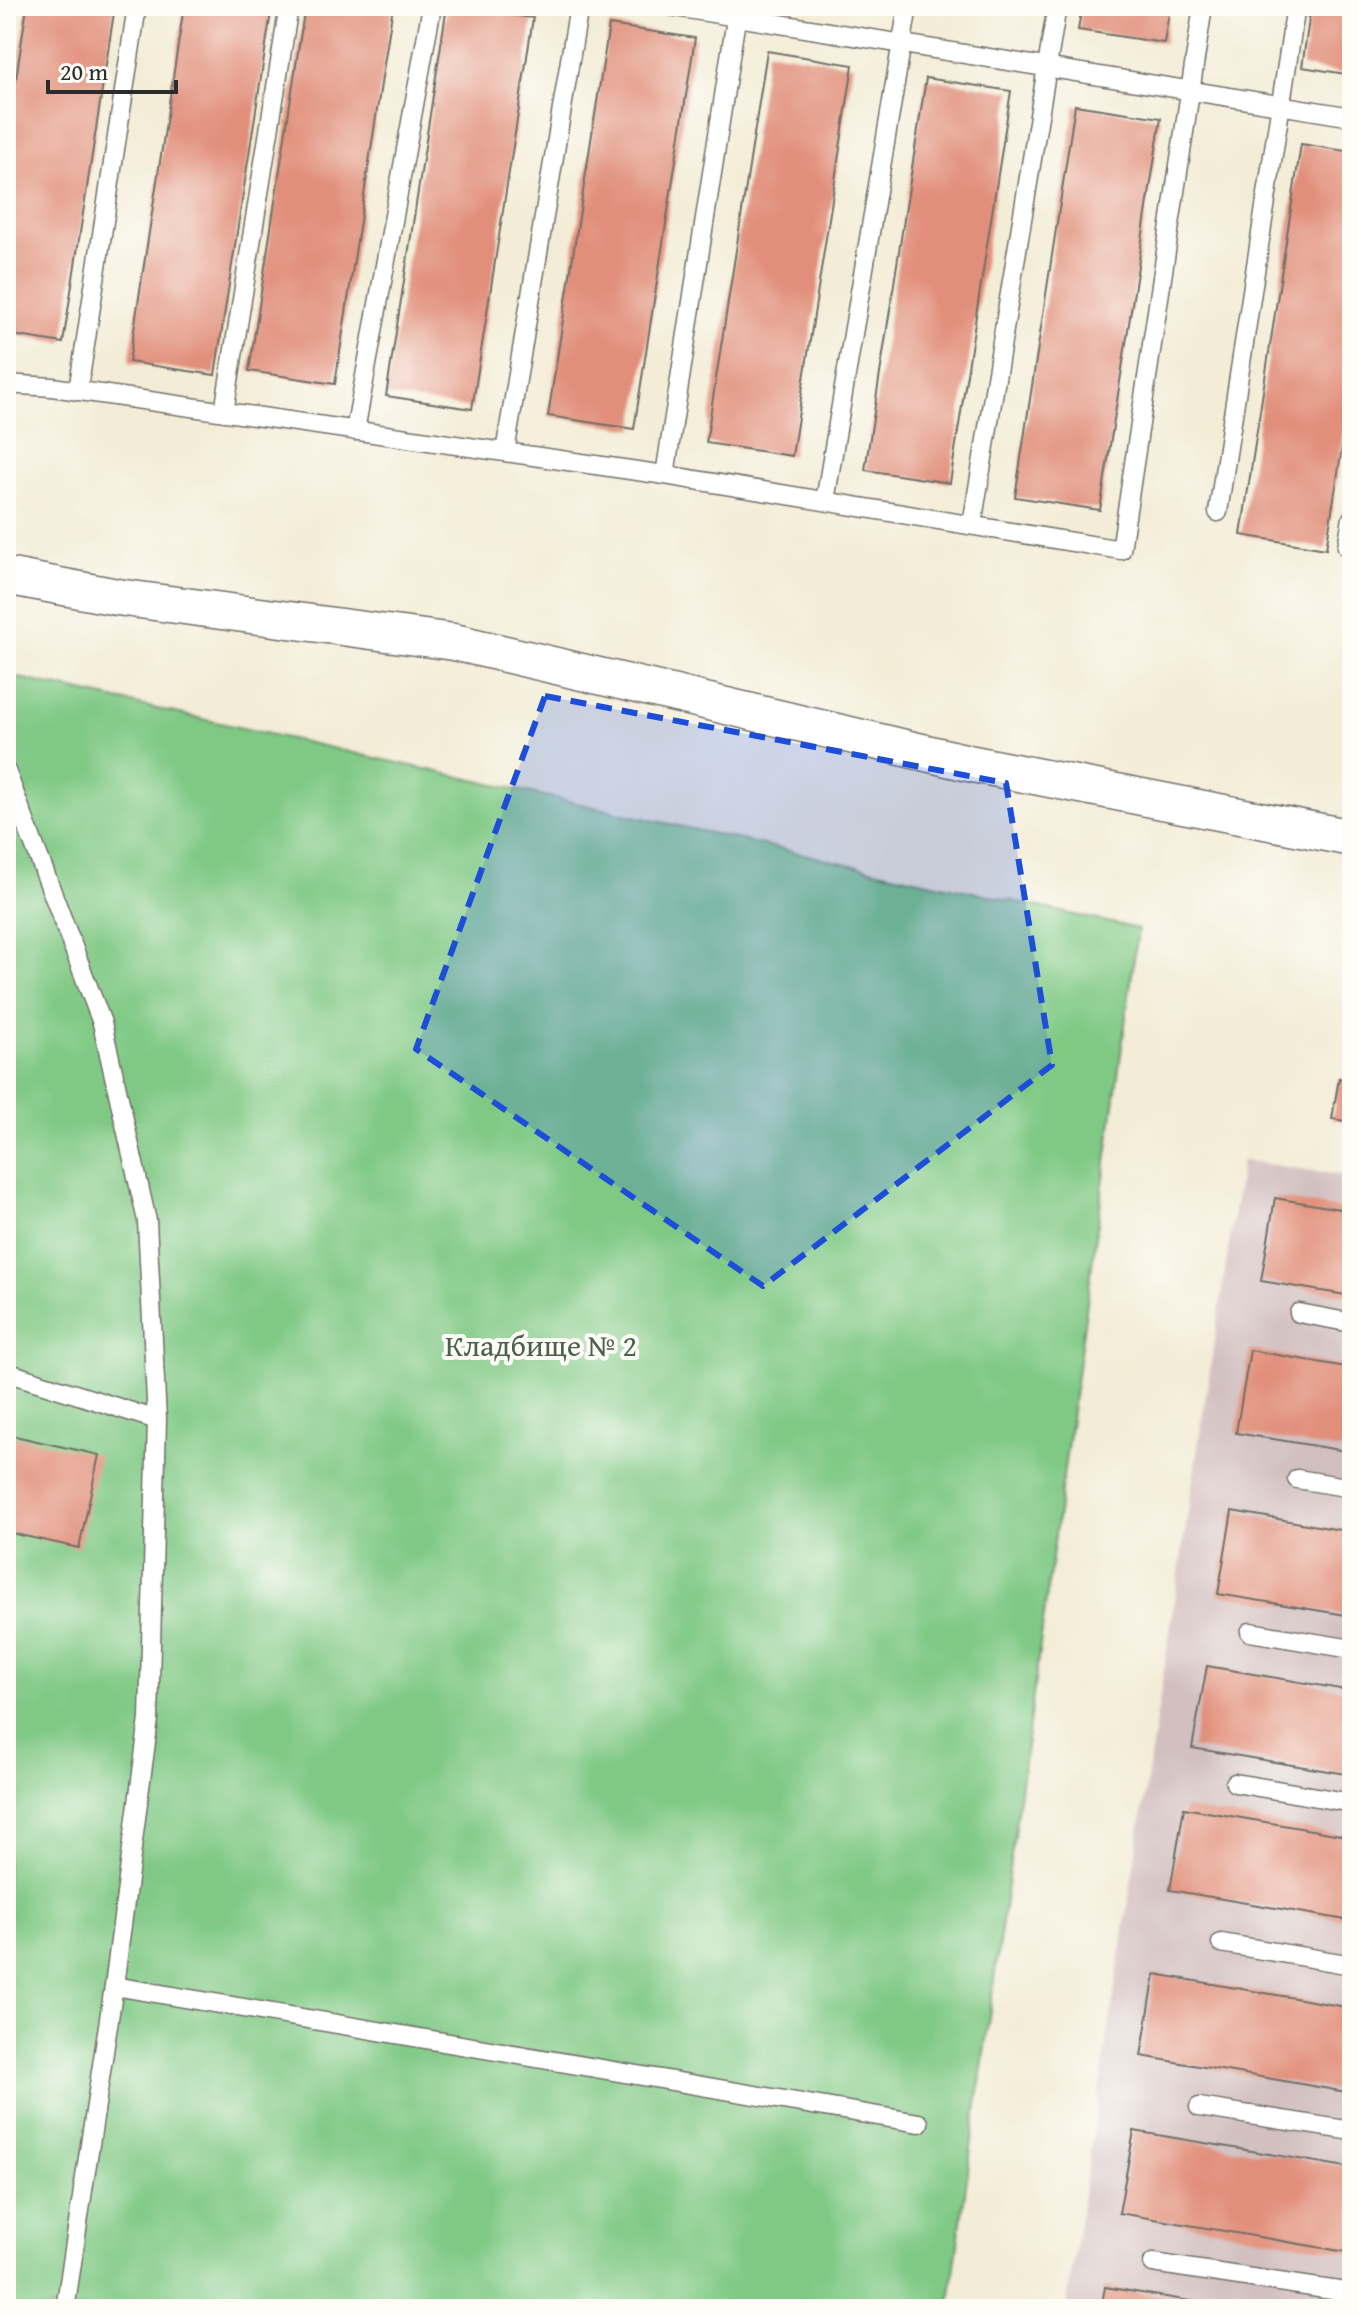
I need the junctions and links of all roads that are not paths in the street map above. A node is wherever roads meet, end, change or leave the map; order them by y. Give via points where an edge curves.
1 (137, 6) edge
2 (289, 6) edge
3 (432, 6) edge
4 (579, 6) edge
5 (669, 6) edge
6 (908, 6) edge
7 (1057, 6) edge
8 (1203, 6) edge
9 (1296, 6) edge
10 (738, 12) edge
11 (902, 44) junction
12 (1047, 67) junction
13 (1190, 90) junction
14 (1280, 105) junction
15 (1352, 117) edge
16 (6, 384) edge
17 (78, 391) junction
18 (224, 412) junction
19 (355, 431) junction
20 (505, 452) junction
21 (665, 475) junction
22 (825, 501) junction
23 (1218, 512) dead end
24 (1352, 518) edge
25 (972, 525) junction
26 (1347, 547) dead end
27 (6, 576) edge
28 (6, 771) edge
29 (1352, 838) edge
30 (1299, 1313) dead end
31 (1352, 1323) edge
32 (6, 1372) edge
33 (157, 1420) junction
34 (1297, 1479) dead end
35 (1352, 1488) edge
36 (1250, 1632) dead end
37 (1352, 1649) edge
38 (1235, 1783) dead end
39 (1352, 1803) edge
40 (1221, 1943) dead end
41 (1352, 1965) edge
42 (114, 1986) junction
43 (1199, 2107) dead end
44 (919, 2123) dead end
45 (1352, 2131) edge
46 (1153, 2263) dead end
47 (1352, 2293) edge
48 (65, 2309) edge

1 - 17 lane
2 - 18 lane
3 - 19 lane
4 - 20 lane
5 - 10 lane
6 - 11 lane
7 - 12 lane
8 - 13 lane
9 - 14 lane
10 - 11 lane
10 - 21 lane
11 - 12 lane
11 - 22 lane
12 - 13 lane
12 - 25 lane
13 - 14 lane
13 - 25 lane via 1121,550
14 - 15 lane
14 - 23 lane
16 - 17 lane
17 - 18 lane
18 - 19 lane
19 - 20 lane
20 - 21 lane
21 - 22 lane
22 - 25 lane
24 - 26 lane
27 - 29 street via 117,597 454,642 973,764
28 - 33 lane via 105,1039 147,1221
30 - 31 lane
32 - 33 lane
33 - 42 lane via 149,1719
34 - 35 lane
36 - 37 lane
38 - 39 lane
40 - 41 lane
42 - 44 lane
42 - 48 lane
43 - 45 lane
46 - 47 lane

